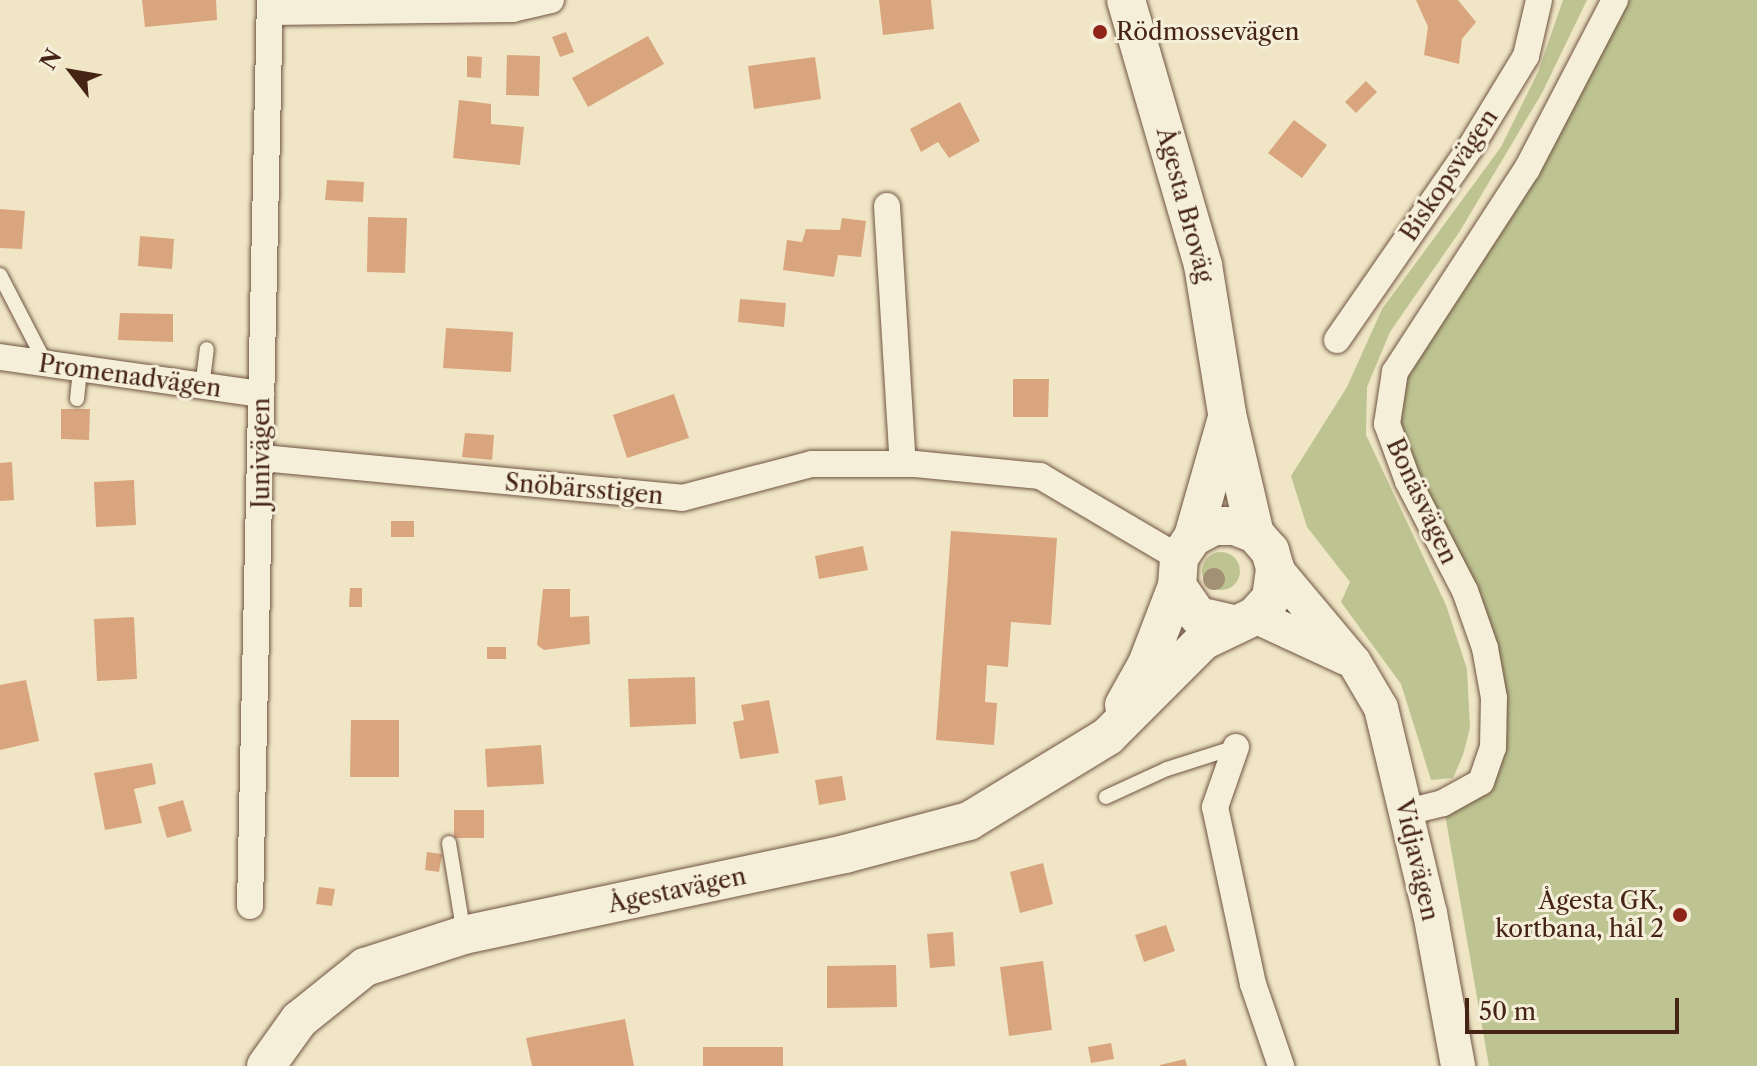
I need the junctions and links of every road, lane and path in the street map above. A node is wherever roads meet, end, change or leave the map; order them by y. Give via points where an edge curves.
1 (551, 0) edge
2 (1126, 0) edge
3 (1539, 0) edge
4 (1615, 0) edge
5 (271, 6) edge
6 (887, 206) dead end
7 (0, 275) edge
8 (1337, 340) dead end
9 (207, 349) dead end
10 (0, 357) edge
11 (46, 364) junction
12 (80, 369) junction
13 (202, 388) junction
14 (261, 394) junction
15 (77, 399) dead end
16 (1227, 414) junction
17 (262, 458) junction
18 (903, 464) junction
19 (1255, 534) junction
20 (1183, 561) junction
21 (1275, 568) junction
22 (1245, 620) junction
23 (1354, 662) junction
24 (1108, 736) junction
25 (1236, 747) joint
26 (1106, 797) dead end
27 (1407, 812) junction
28 (449, 843) dead end
29 (250, 906) dead end
30 (464, 935) junction
31 (266, 1066) edge
32 (1281, 1066) edge
33 (1458, 1066) edge

1 - 5 street via 512,9
2 - 16 main road, Ågesta Broväg via 1203,265
3 - 8 street, Biskopsvägen via 1526,56 1470,148
4 - 27 street, Bonäsvägen via 1527,169 1395,372 1387,424 1408,481 1465,591 1485,648 1494,698 1493,748 1481,782 1443,803
5 - 14 street, Junivägen
6 - 18 street
7 - 11 lane
9 - 13 lane
10 - 11 street, Promenadvägen
11 - 12 street, Promenadvägen
12 - 13 street, Promenadvägen
12 - 15 lane
13 - 14 street, Promenadvägen
14 - 17 street, Junivägen
16 - 19 main road, Ågesta Broväg
16 - 20 main road, Ågesta Broväg
17 - 18 street, Snöbärsstigen via 682,498 812,464
17 - 29 street, Junivägen
18 - 20 street, Snöbärsstigen via 1040,476
19 - 20 main road via 1235,526 1214,526
19 - 21 main road via 1270,551
20 - 22 main road via 1198,616
20 - 24 main road via 1147,664
21 - 22 main road via 1271,598
21 - 23 street, Vidjavägen
22 - 23 street
22 - 24 main road, Ågestavägen via 1203,641
23 - 27 street, Vidjavägen via 1381,708
24 - 30 main road, Ågestavägen via 969,821 831,857
25 - 26 lane via 1167,769
25 - 32 street via 1215,807 1245,954
27 - 33 street, Vidjavägen
28 - 30 lane
30 - 31 main road, Ågestavägen via 365,967 330,990 299,1020

